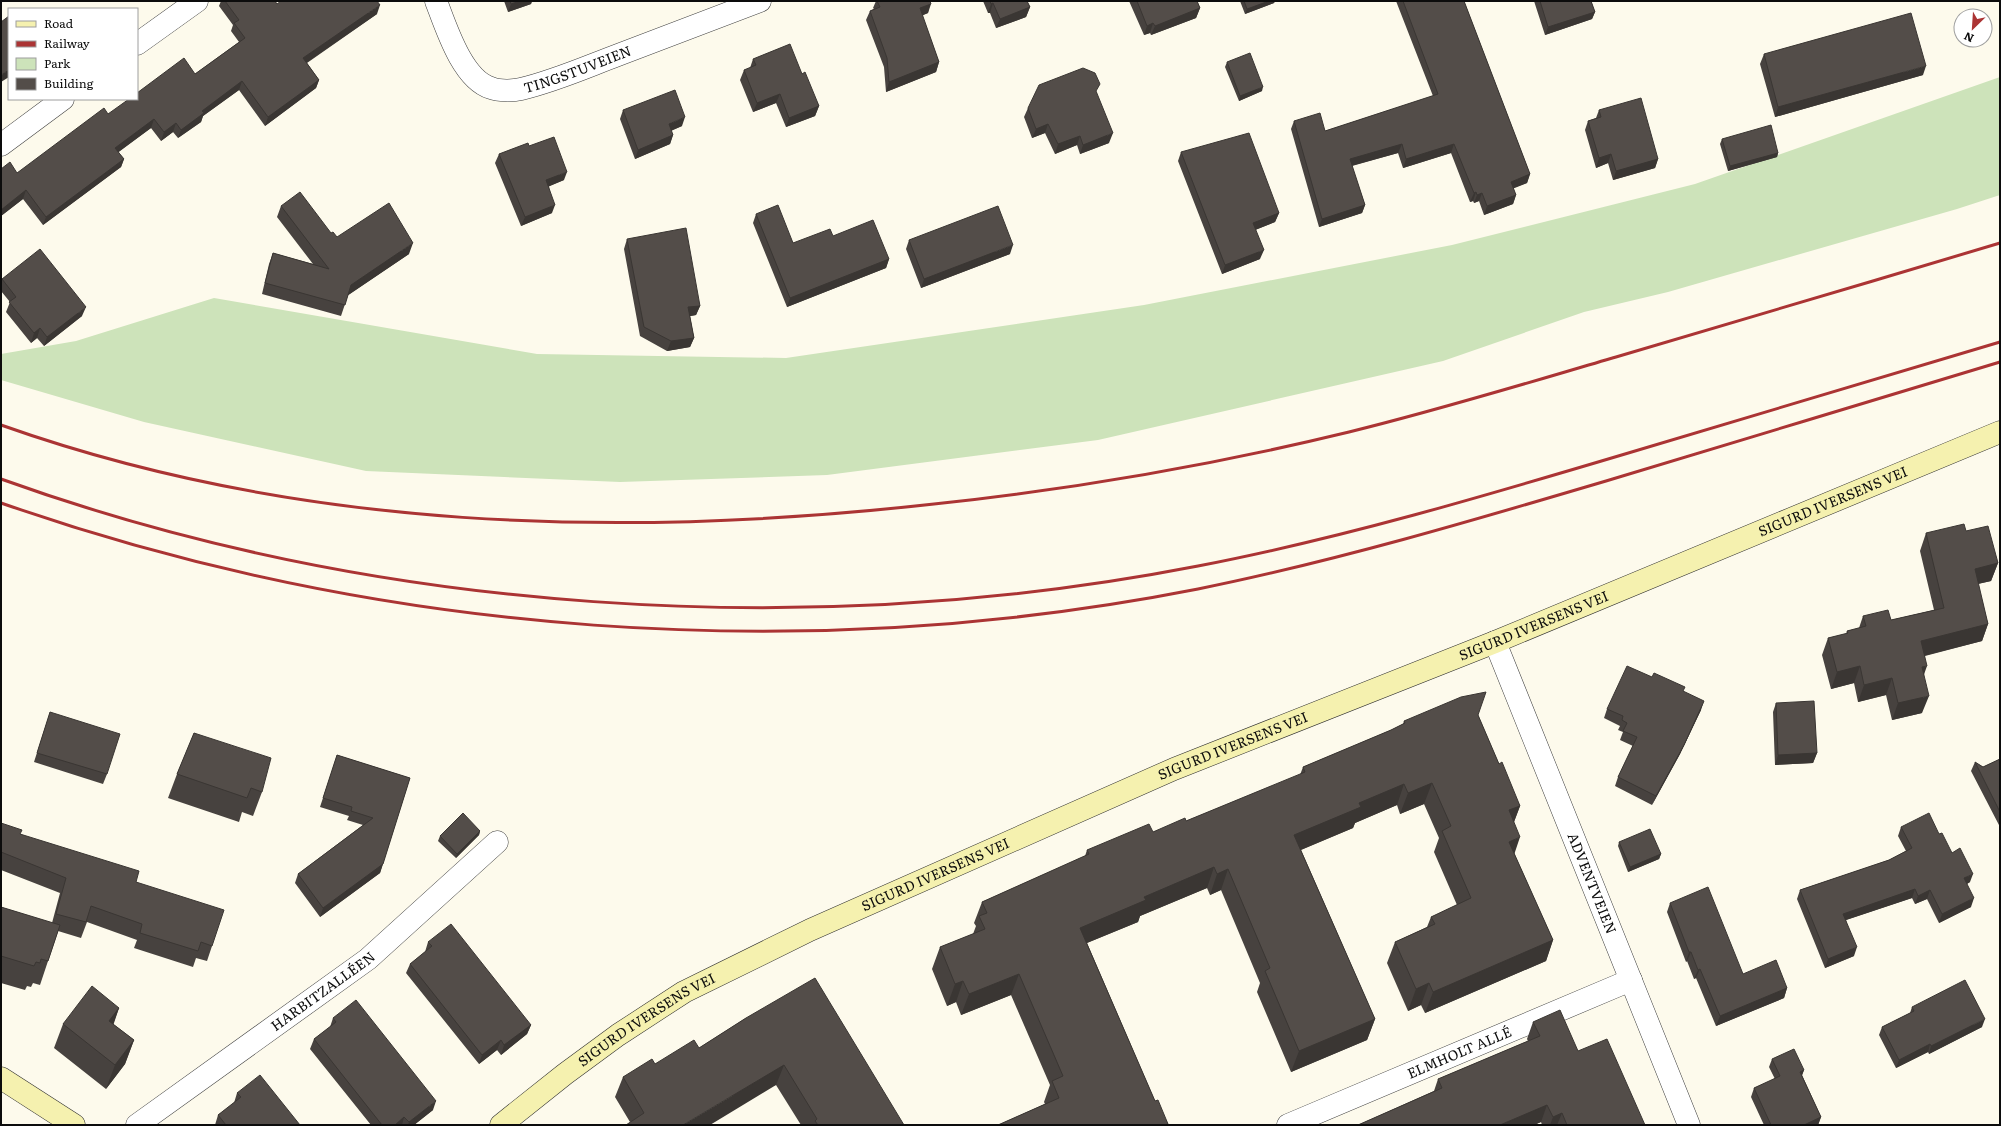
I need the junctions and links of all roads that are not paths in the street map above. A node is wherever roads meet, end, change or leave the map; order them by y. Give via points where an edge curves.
1 (198, 1) edge
2 (436, 1) edge
3 (760, 1) edge
4 (138, 43) edge
5 (62, 100) edge
6 (1, 145) edge
7 (2000, 432) edge
8 (1494, 642) junction
9 (496, 842) dead end
10 (1631, 980) junction
11 (1, 1078) edge
12 (74, 1125) edge
13 (137, 1125) edge
14 (501, 1125) edge
15 (1288, 1125) edge
16 (1689, 1125) edge

1 - 4 street
2 - 3 street, TINGSTUVEIEN via 445,26 467,69 491,88 506,90 520,89 557,78
5 - 6 street
7 - 8 street, SIGURD IVERSENS VEI
8 - 10 street, ADVENTVEIEN
8 - 14 street, SIGURD IVERSENS VEI via 1174,769 810,930 684,992 583,1061
9 - 13 street, HARBITZALLÉEN via 368,959
10 - 15 street, ELMHOLT ALLÉ
10 - 16 street, ADVENTVEIEN
11 - 12 street

